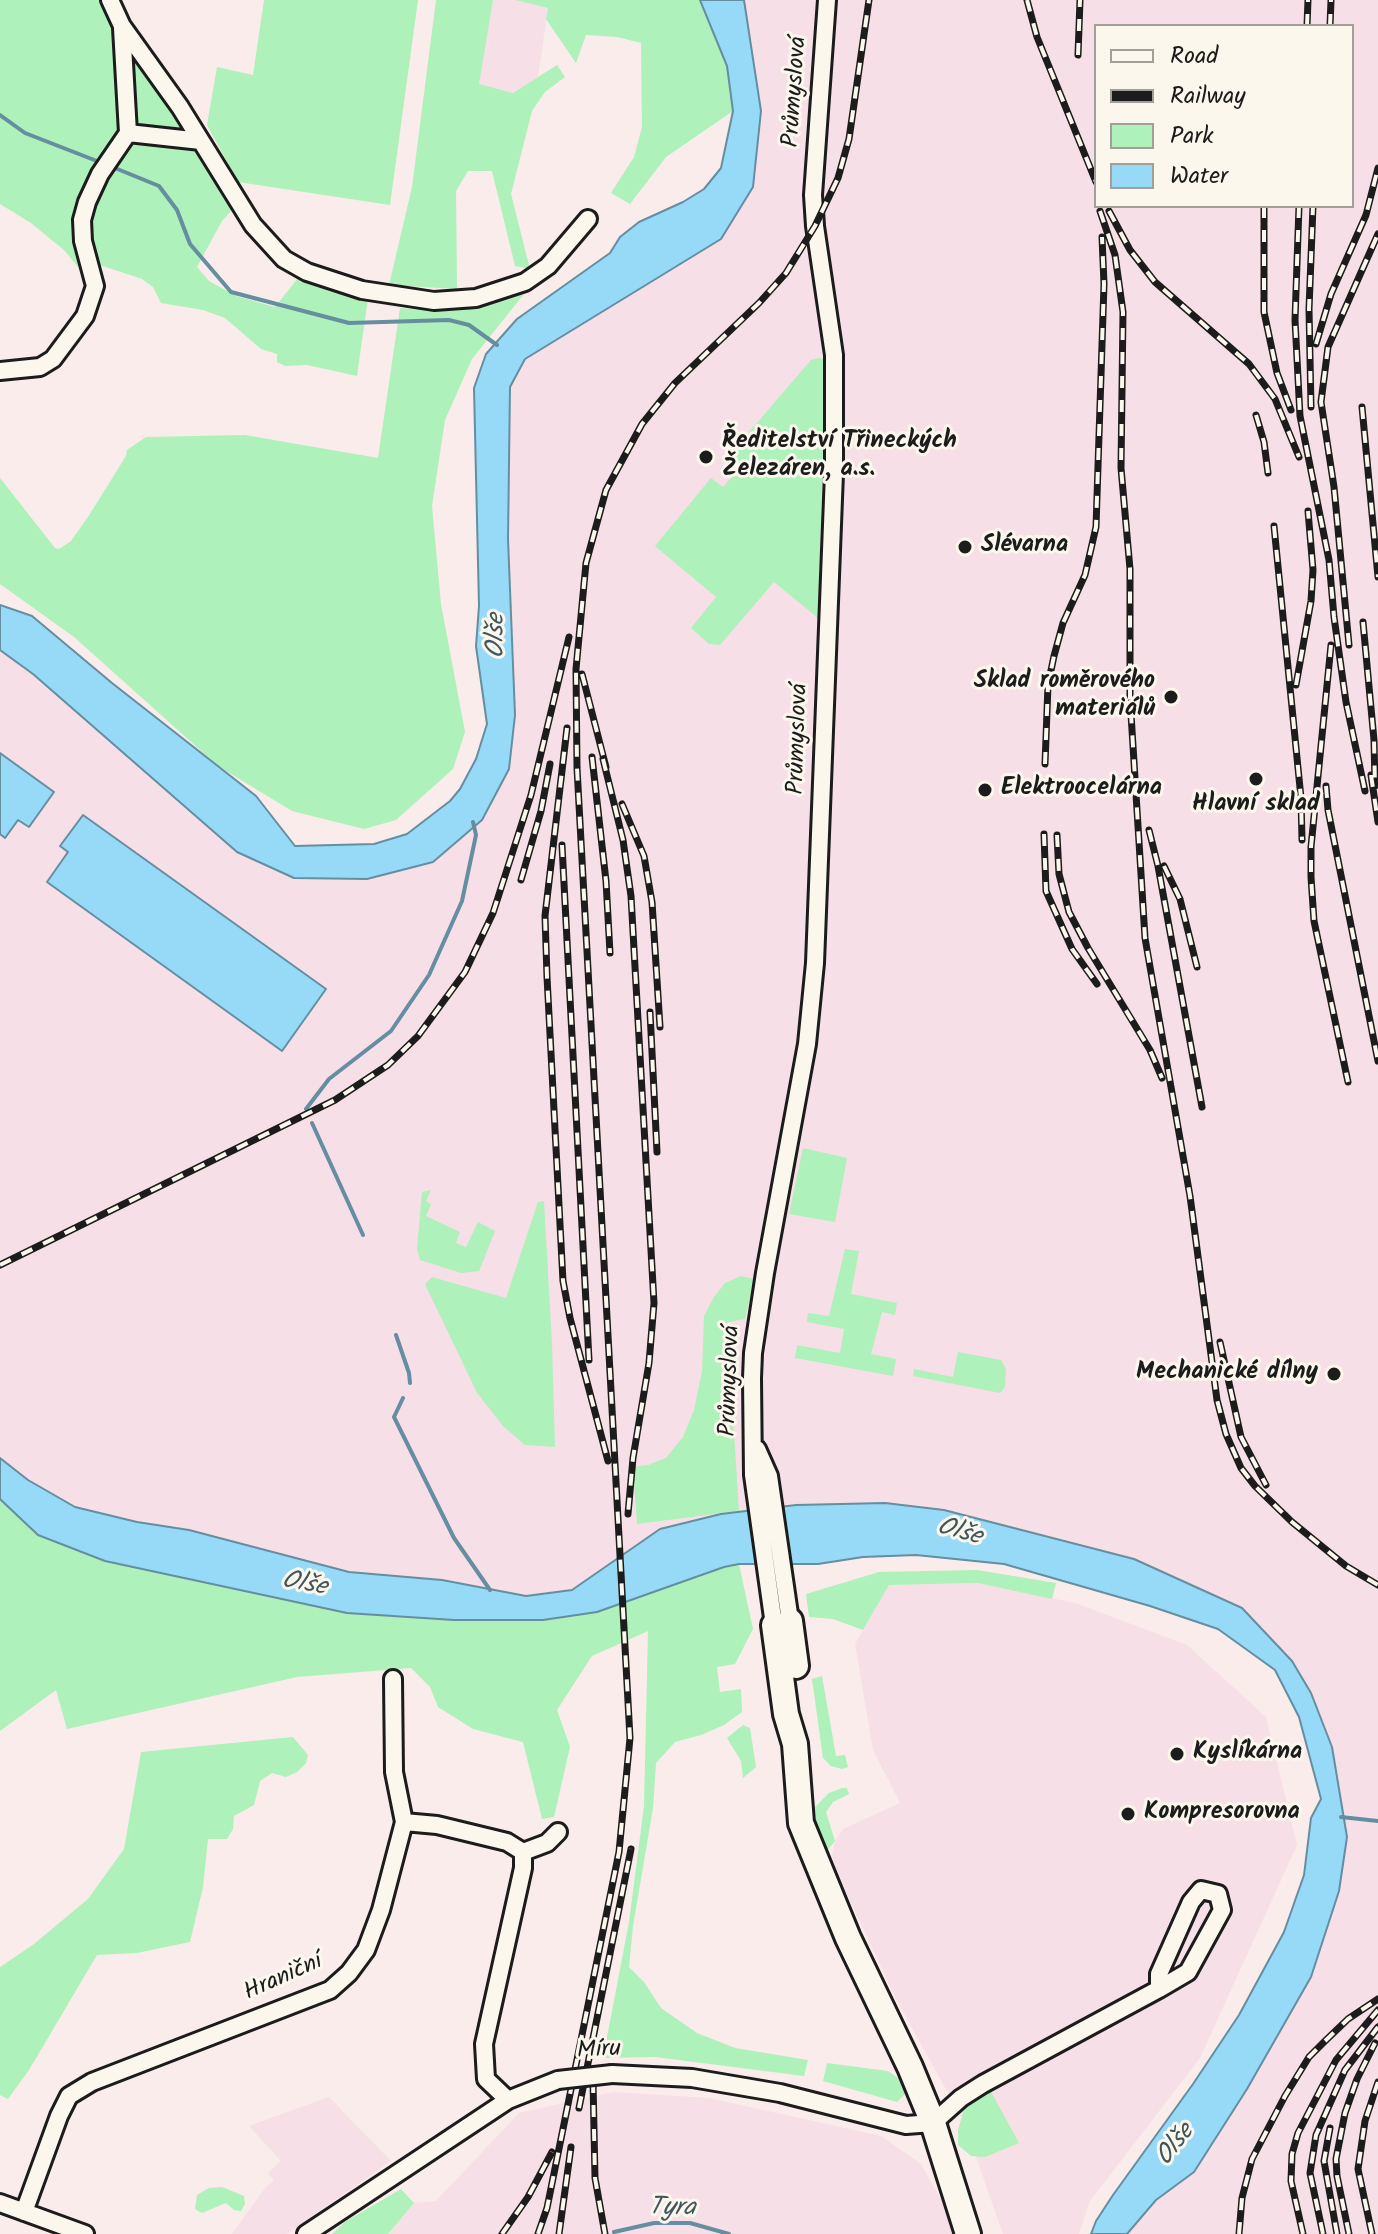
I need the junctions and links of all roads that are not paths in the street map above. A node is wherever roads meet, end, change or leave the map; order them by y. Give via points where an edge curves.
1 (110, 0) edge
2 (827, 0) edge
3 (122, 26) junction
4 (128, 133) junction
5 (201, 141) junction
6 (588, 219) dead end
7 (0, 371) edge
8 (782, 1623) joint
9 (393, 1679) dead end
10 (404, 1822) junction
11 (558, 1832) dead end
12 (523, 1860) junction
13 (1159, 1989) junction
14 (508, 2100) junction
15 (933, 2123) junction
16 (0, 2203) edge
17 (24, 2212) junction
18 (967, 2229) edge
19 (85, 2234) edge
20 (306, 2234) edge

1 - 3 street
2 - 8 street, Průmyslová via 813,195 834,355 819,889 807,1044 767,1262 751,1407
3 - 4 street
3 - 5 street
4 - 5 street
4 - 7 street via 100,174 82,220 95,286 85,316 53,359 40,367
5 - 6 street via 231,193 284,259 362,290 434,301 507,290 548,266
8 - 15 street via 786,1714 795,1744 801,1823
9 - 10 street, Hraniční via 394,1772
10 - 12 street via 507,1842
10 - 17 street, Hraniční via 376,1924 349,1973 330,1990 92,2082 69,2096
11 - 12 street
12 - 14 street via 484,2044 486,2079
13 - 13 street via 1188,1972 1222,1910 1218,1894 1201,1890 1191,1902 1159,1974
13 - 15 street via 983,2084
14 - 15 street, Míru, bridge via 558,2080 612,2074 692,2078 780,2093 906,2125
14 - 20 street, Míru
15 - 18 street
16 - 17 street
17 - 19 street

